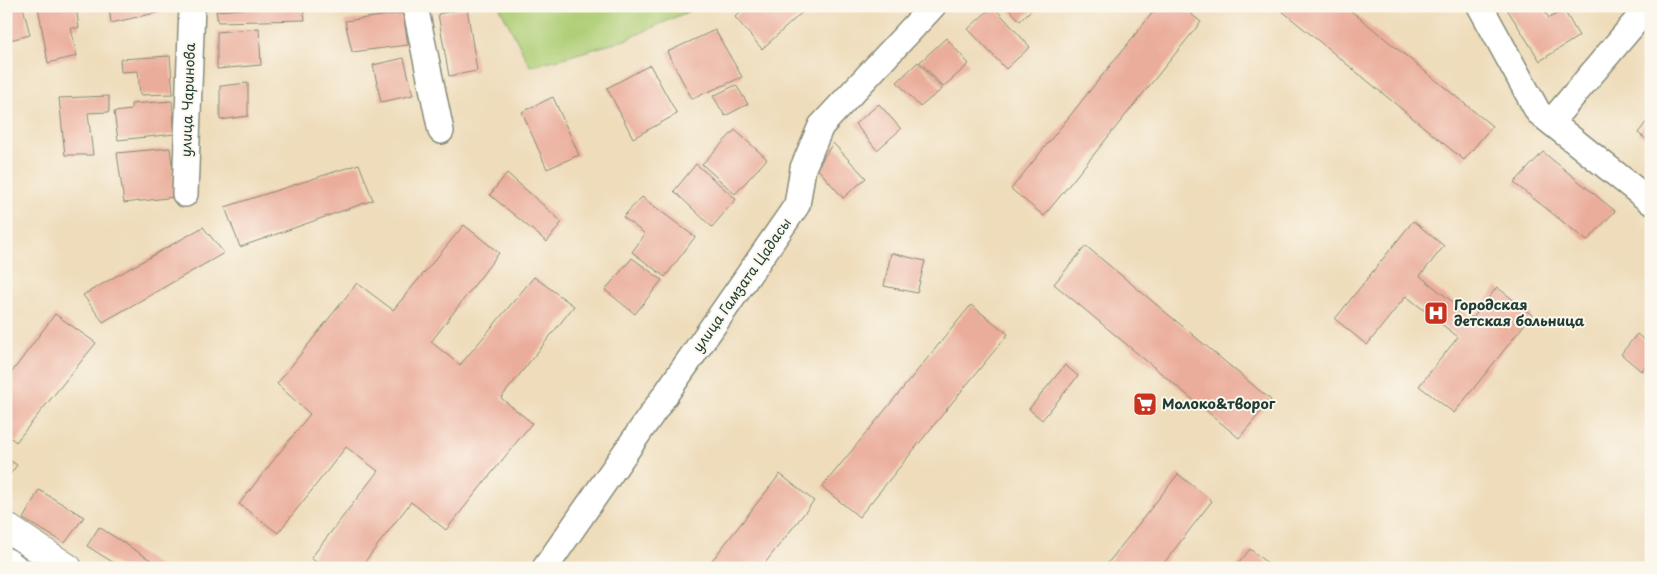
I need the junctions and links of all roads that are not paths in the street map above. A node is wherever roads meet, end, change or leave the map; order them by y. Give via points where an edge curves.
1 (192, 6) edge
2 (415, 6) edge
3 (932, 6) edge
4 (1480, 6) edge
5 (1648, 6) edge
6 (1551, 122) junction
7 (441, 131) dead end
8 (185, 194) dead end
9 (1651, 202) edge
10 (6, 527) edge
11 (6, 562) edge
12 (14, 568) edge
13 (68, 568) edge
14 (545, 568) edge

1 - 8 street, улица Чаринова
2 - 7 street
3 - 14 street, улица Гамзата Цадасы via 821,126 803,168 797,205
4 - 6 street via 1538,112
5 - 6 street
6 - 9 street
10 - 13 main road
11 - 12 main road

